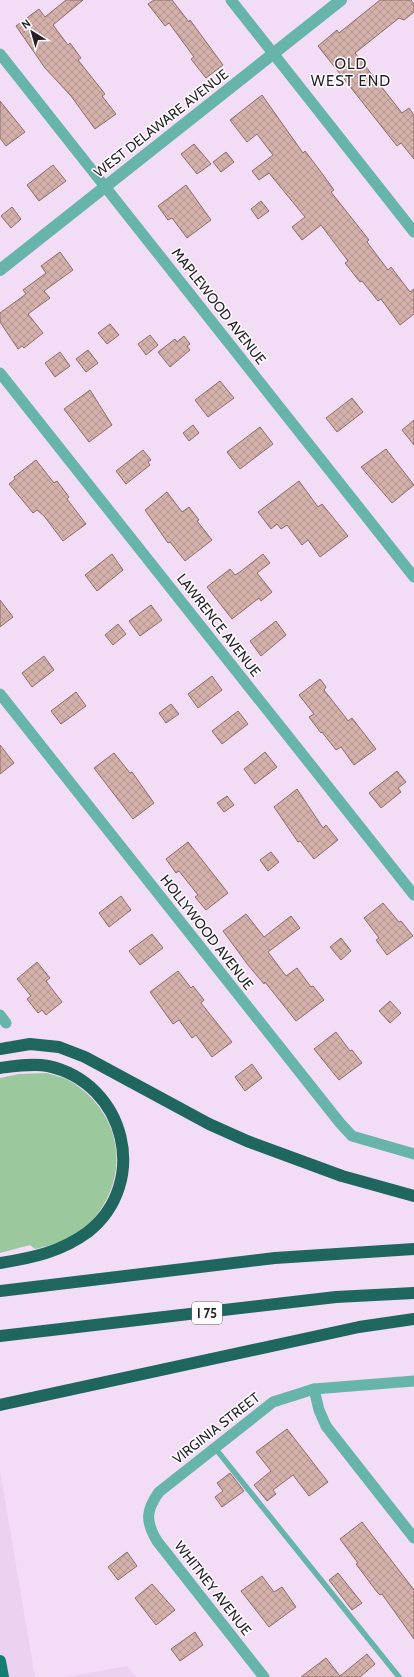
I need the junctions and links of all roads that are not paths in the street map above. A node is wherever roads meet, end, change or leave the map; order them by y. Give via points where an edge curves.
1 (230, 0) edge
2 (341, 0) edge
3 (0, 54) edge
4 (273, 54) junction
5 (106, 187) junction
6 (414, 232) edge
7 (0, 270) edge
8 (0, 373) edge
9 (414, 577) edge
10 (0, 694) edge
11 (414, 895) edge
12 (0, 1049) edge
13 (0, 1068) edge
14 (414, 1154) edge
15 (414, 1196) edge
16 (414, 1249) edge
17 (0, 1263) edge
18 (0, 1291) edge
19 (414, 1293) edge
20 (414, 1319) edge
21 (0, 1336) edge
22 (414, 1381) edge
23 (314, 1389) junction
24 (0, 1405) edge
25 (215, 1448) junction
26 (148, 1512) joint
27 (414, 1538) edge
28 (0, 1661) edge
29 (3, 1677) edge
30 (264, 1677) edge
31 (399, 1677) edge

1 - 4 street
2 - 4 street, WEST DELAWARE AVENUE
3 - 5 street, MAPLEWOOD AVENUE
4 - 5 street, WEST DELAWARE AVENUE
4 - 6 street
5 - 7 street, WEST DELAWARE AVENUE
5 - 9 street, MAPLEWOOD AVENUE
8 - 11 street, LAWRENCE AVENUE
10 - 14 street, HOLLYWOOD AVENUE via 340,1123 352,1136
12 - 15 highway via 30,1044 59,1047 85,1057 209,1124 247,1141 342,1176
13 - 17 highway via 48,1066 75,1077 95,1092 110,1110 121,1135 124,1154 117,1195 105,1214 88,1231 51,1252
16 - 18 highway via 275,1258
19 - 21 highway, I 75 via 336,1297
20 - 24 highway via 359,1327
22 - 23 street, VIRGINIA STREET
23 - 25 street, VIRGINIA STREET via 273,1402
23 - 27 street via 326,1426
25 - 26 street, VIRGINIA STREET via 159,1492
25 - 31 lane
26 - 30 street, WHITNEY AVENUE via 150,1528 157,1541
28 - 29 main road

